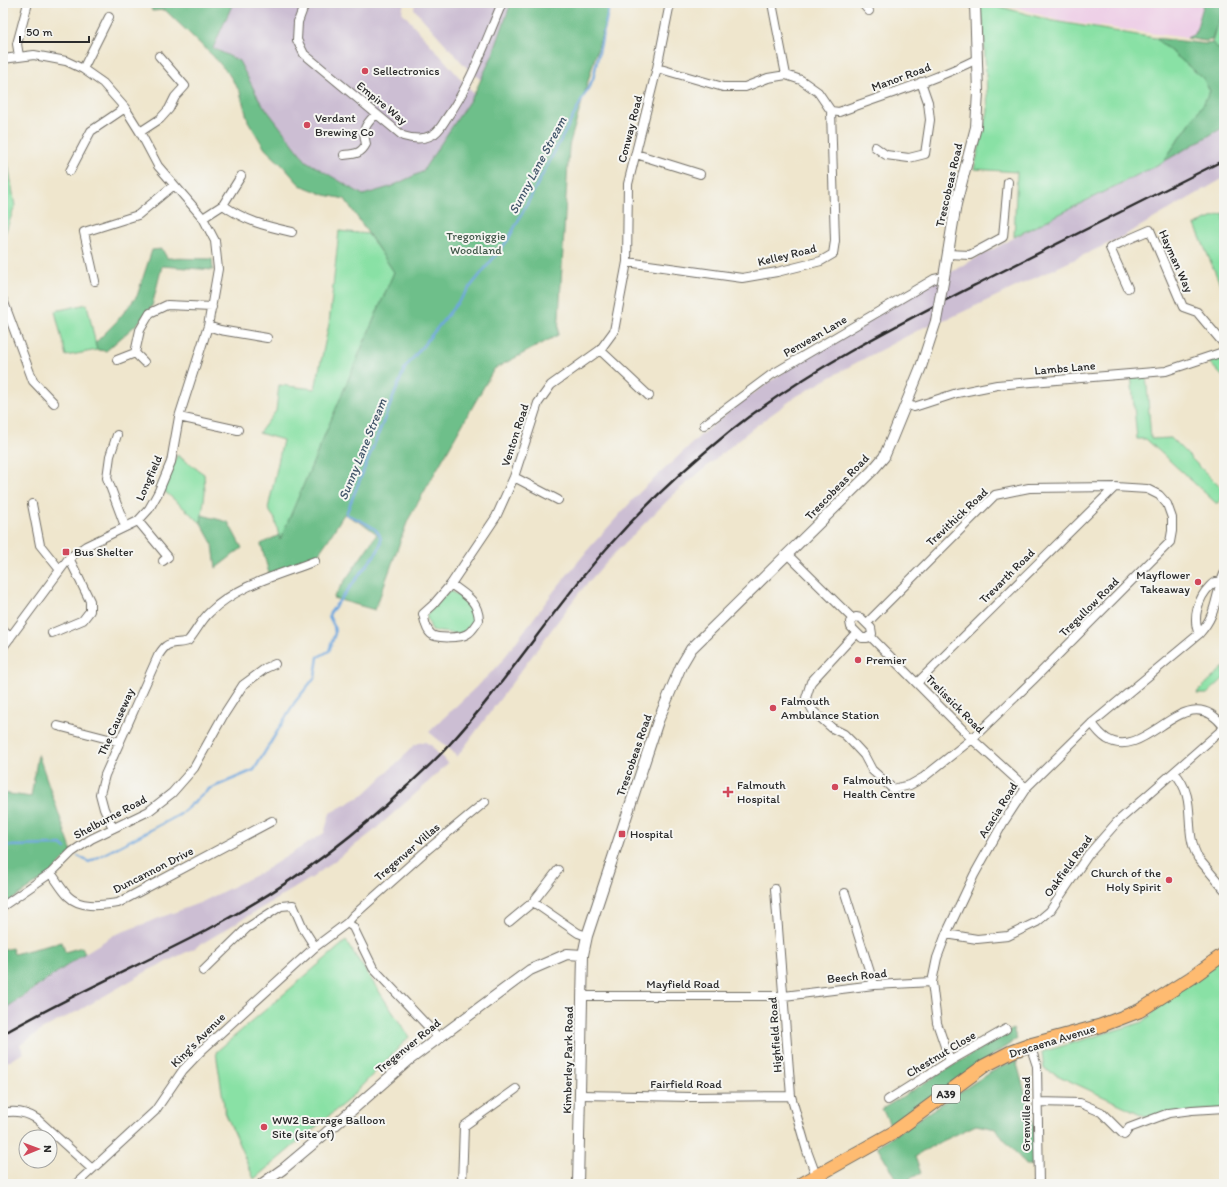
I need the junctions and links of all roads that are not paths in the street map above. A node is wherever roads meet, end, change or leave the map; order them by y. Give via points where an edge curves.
1 (28, 3) edge
2 (305, 3) edge
3 (502, 3) edge
4 (670, 3) edge
5 (772, 3) edge
6 (862, 3) edge
7 (975, 3) edge
8 (869, 11) dead end
9 (109, 17) dead end
10 (19, 56) junction
11 (159, 56) dead end
12 (3, 59) edge
13 (977, 59) junction
14 (83, 68) junction
15 (657, 68) junction
16 (786, 75) junction
17 (921, 82) junction
18 (125, 108) junction
19 (831, 111) junction
20 (376, 114) junction
21 (140, 132) junction
22 (875, 147) dead end
23 (636, 154) junction
24 (344, 155) dead end
25 (70, 171) dead end
26 (700, 174) dead end
27 (241, 176) dead end
28 (1008, 182) dead end
29 (174, 185) junction
30 (223, 204) junction
31 (203, 218) junction
32 (292, 232) dead end
33 (947, 254) junction
34 (627, 262) junction
35 (944, 277) junction
36 (95, 281) dead end
37 (1128, 288) dead end
38 (3, 300) edge
39 (212, 307) junction
40 (208, 326) junction
41 (266, 338) dead end
42 (1224, 344) edge
43 (600, 350) junction
44 (1224, 350) edge
45 (135, 353) junction
46 (117, 360) dead end
47 (144, 362) dead end
48 (649, 396) dead end
49 (54, 403) dead end
50 (906, 404) junction
51 (179, 417) junction
52 (704, 425) dead end
53 (238, 430) dead end
54 (116, 435) dead end
55 (514, 477) junction
56 (1115, 487) junction
57 (558, 500) dead end
58 (32, 504) dead end
59 (138, 520) junction
60 (125, 526) junction
61 (788, 555) junction
62 (69, 558) junction
63 (315, 561) dead end
64 (163, 562) dead end
65 (60, 570) junction
66 (1222, 578) edge
67 (451, 584) junction
68 (853, 619) junction
69 (867, 623) junction
70 (3, 630) edge
71 (52, 633) dead end
72 (856, 633) junction
73 (1199, 634) junction
74 (870, 636) junction
75 (10, 638) junction
76 (3, 647) edge
77 (275, 664) dead end
78 (917, 683) junction
79 (1092, 724) junction
80 (58, 726) dead end
81 (1224, 728) edge
82 (972, 739) junction
83 (120, 742) junction
84 (1174, 772) junction
85 (1026, 788) junction
86 (485, 802) dead end
87 (272, 821) dead end
88 (113, 828) junction
89 (558, 870) dead end
90 (51, 873) junction
91 (775, 888) dead end
92 (1224, 888) edge
93 (845, 893) dead end
94 (533, 902) junction
95 (3, 906) edge
96 (509, 922) dead end
97 (347, 923) junction
98 (946, 934) junction
99 (587, 936) junction
100 (315, 947) junction
101 (1224, 954) edge
102 (583, 955) junction
103 (203, 971) dead end
104 (932, 982) junction
105 (874, 985) junction
106 (582, 996) junction
107 (784, 996) junction
108 (1006, 1029) dead end
109 (438, 1037) junction
110 (1030, 1045) junction
111 (950, 1061) junction
112 (516, 1089) dead end
113 (580, 1095) junction
114 (791, 1096) junction
115 (888, 1100) dead end
116 (1038, 1102) junction
117 (1224, 1108) edge
118 (3, 1113) edge
119 (92, 1169) junction
120 (809, 1181) edge
121 (76, 1184) edge
122 (262, 1184) edge
123 (462, 1184) edge
124 (578, 1184) edge
125 (1039, 1184) edge

1 - 10 street via 17,44
2 - 20 street, Empire Way via 298,22 297,40 304,54
3 - 20 street, Empire Way via 471,77 439,131 425,138 412,139 403,136
4 - 15 street, Conway Road
5 - 16 street
6 - 8 street
7 - 13 street, Trescobeas Road
9 - 14 street
10 - 12 street, Longfield
10 - 14 street, Longfield via 48,57
11 - 21 street via 185,86 160,119
13 - 17 street, Manor Road
13 - 33 street, Trescobeas Road via 976,127 956,204
14 - 18 street, Longfield via 103,83
15 - 16 street via 723,88 745,87 768,78
15 - 23 street, Conway Road
16 - 19 street via 800,80 818,92
17 - 19 street, Manor Road via 839,112
17 - 22 street via 928,102 930,120 925,154 909,158 886,154
18 - 21 street, Longfield
18 - 25 street via 91,131
19 - 34 street, Kelley Road via 835,241 833,254 821,261 742,278
20 - 24 street via 365,127 366,144 363,150
21 - 29 street, Longfield via 158,166
23 - 26 street
23 - 34 street, Conway Road via 628,184
27 - 30 street
28 - 33 street via 1003,237 970,255
29 - 31 street, Longfield
29 - 36 street via 138,215 84,232
30 - 31 street
30 - 32 street via 237,215 265,226
31 - 39 street, Longfield via 215,241 218,269
33 - 35 street, Trescobeas Road
34 - 43 street, Venton Road via 614,331
35 - 50 street, Trescobeas Road, bridge via 936,321
35 - 52 street, Penvean Lane via 934,279 772,375
37 - 42 street, Hayman Way via 1110,248 1150,230 1183,307 1197,312
38 - 49 street via 33,381
39 - 40 street, Longfield
39 - 45 street via 167,305 150,313 140,330
40 - 41 street
40 - 51 street, Longfield
43 - 48 street
43 - 55 street, Venton Road via 551,385 538,403
44 - 50 street, Lambs Lane via 1220,354 1166,371 997,385 957,393 914,408
45 - 46 street
45 - 47 street
50 - 61 street, Trescobeas Road via 884,457
51 - 53 street
51 - 59 street, Longfield via 171,462 149,509
54 - 60 street via 107,478
55 - 57 street
55 - 67 street, Venton Road via 496,517
56 - 69 street, Trevithick Road via 1029,488 995,495
56 - 78 street, Trevarth Road
56 - 82 street, Tregullow Road via 1147,489 1159,495 1167,504 1172,518 1170,542
58 - 65 street via 40,545
59 - 60 street, Longfield
59 - 64 street via 168,557
60 - 62 street, Longfield
61 - 68 street
61 - 99 street, Trescobeas Road via 691,649 682,666 658,721
62 - 65 street, Longfield
62 - 71 street via 90,601 90,611 83,620
63 - 83 street, The Causeway via 258,582 229,598 210,612 188,641 165,646 158,656
65 - 75 street, Longfield
66 - 73 street, Acacia Road via 1212,617
66 - 73 street, Acacia Road via 1213,583 1200,599 1196,623
67 - 67 street, Venton Road via 475,604 479,620 468,634 460,637 431,635 426,628 423,614
68 - 69 street via 861,618
68 - 72 street via 850,622 851,627
69 - 74 street via 871,628
70 - 75 street
72 - 74 street via 862,638
72 - 82 street, Tregullow Road via 811,682 806,698 813,711 832,728 844,734 864,755 872,770 894,789 910,785
73 - 79 street, Acacia Road
74 - 78 street, Trelissick Road
75 - 76 street, Longfield
77 - 88 street, Shelburne Road via 243,685 194,768 172,793 149,811
78 - 82 street, Trelissick Road
79 - 81 street via 1107,739 1120,743 1141,737 1191,711 1202,710 1212,714
79 - 85 street, Acacia Road
80 - 83 street
81 - 84 street, Oakfield Road
82 - 85 street, Trelissick Road
83 - 88 street, The Causeway via 105,775 100,794
84 - 92 street via 1185,786 1188,796 1190,834 1195,852
84 - 98 street, Oakfield Road via 1117,822 1088,855 1050,911 1037,922 1008,936 977,939
85 - 98 street, Acacia Road via 974,875
86 - 97 street, Tregenver Villas via 427,850
87 - 90 street, Duncannon Drive via 118,903 101,906 80,904 69,897
88 - 90 street, Shelburne Road via 91,838
89 - 94 street
90 - 95 street, Shelburne Road
91 - 107 street, Highfield Road
93 - 105 street
94 - 96 street
94 - 99 street via 578,933
97 - 100 street, King's Avenue
97 - 109 street via 353,927 373,968
98 - 104 street, Acacia Road
99 - 102 street, Kimberley Park Road
100 - 103 street via 293,905 281,906 247,928
100 - 119 street, King's Avenue via 201,1051 183,1070 155,1111
101 - 110 main road, Dracaena Avenue / A39 via 1139,1011 1100,1026
102 - 106 street, Kimberley Park Road
102 - 109 street, Tregenver Road via 567,954 530,970
104 - 105 street, Beech Road
104 - 111 street, Acacia Road via 937,1023
105 - 107 street, Beech Road
106 - 107 street, Mayfield Road
106 - 113 street, Kimberley Park Road
107 - 114 street, Highfield Road
108 - 111 street, Chestnut Close
109 - 122 street, Tregenver Road
110 - 116 street, Grenville Road via 1038,1066
110 - 120 main road, Dracaena Avenue / A39 via 984,1066 893,1133
111 - 115 street, Chestnut Close
112 - 123 street via 464,1126
113 - 114 street, Fairfield Road
113 - 124 street, Kimberley Park Road
114 - 120 street, Highfield Road via 814,1170
116 - 117 street via 1080,1102 1101,1112 1124,1135 1129,1128 1169,1113
116 - 125 street, Grenville Road
118 - 119 street via 27,1113 37,1119
119 - 121 street, King's Avenue

